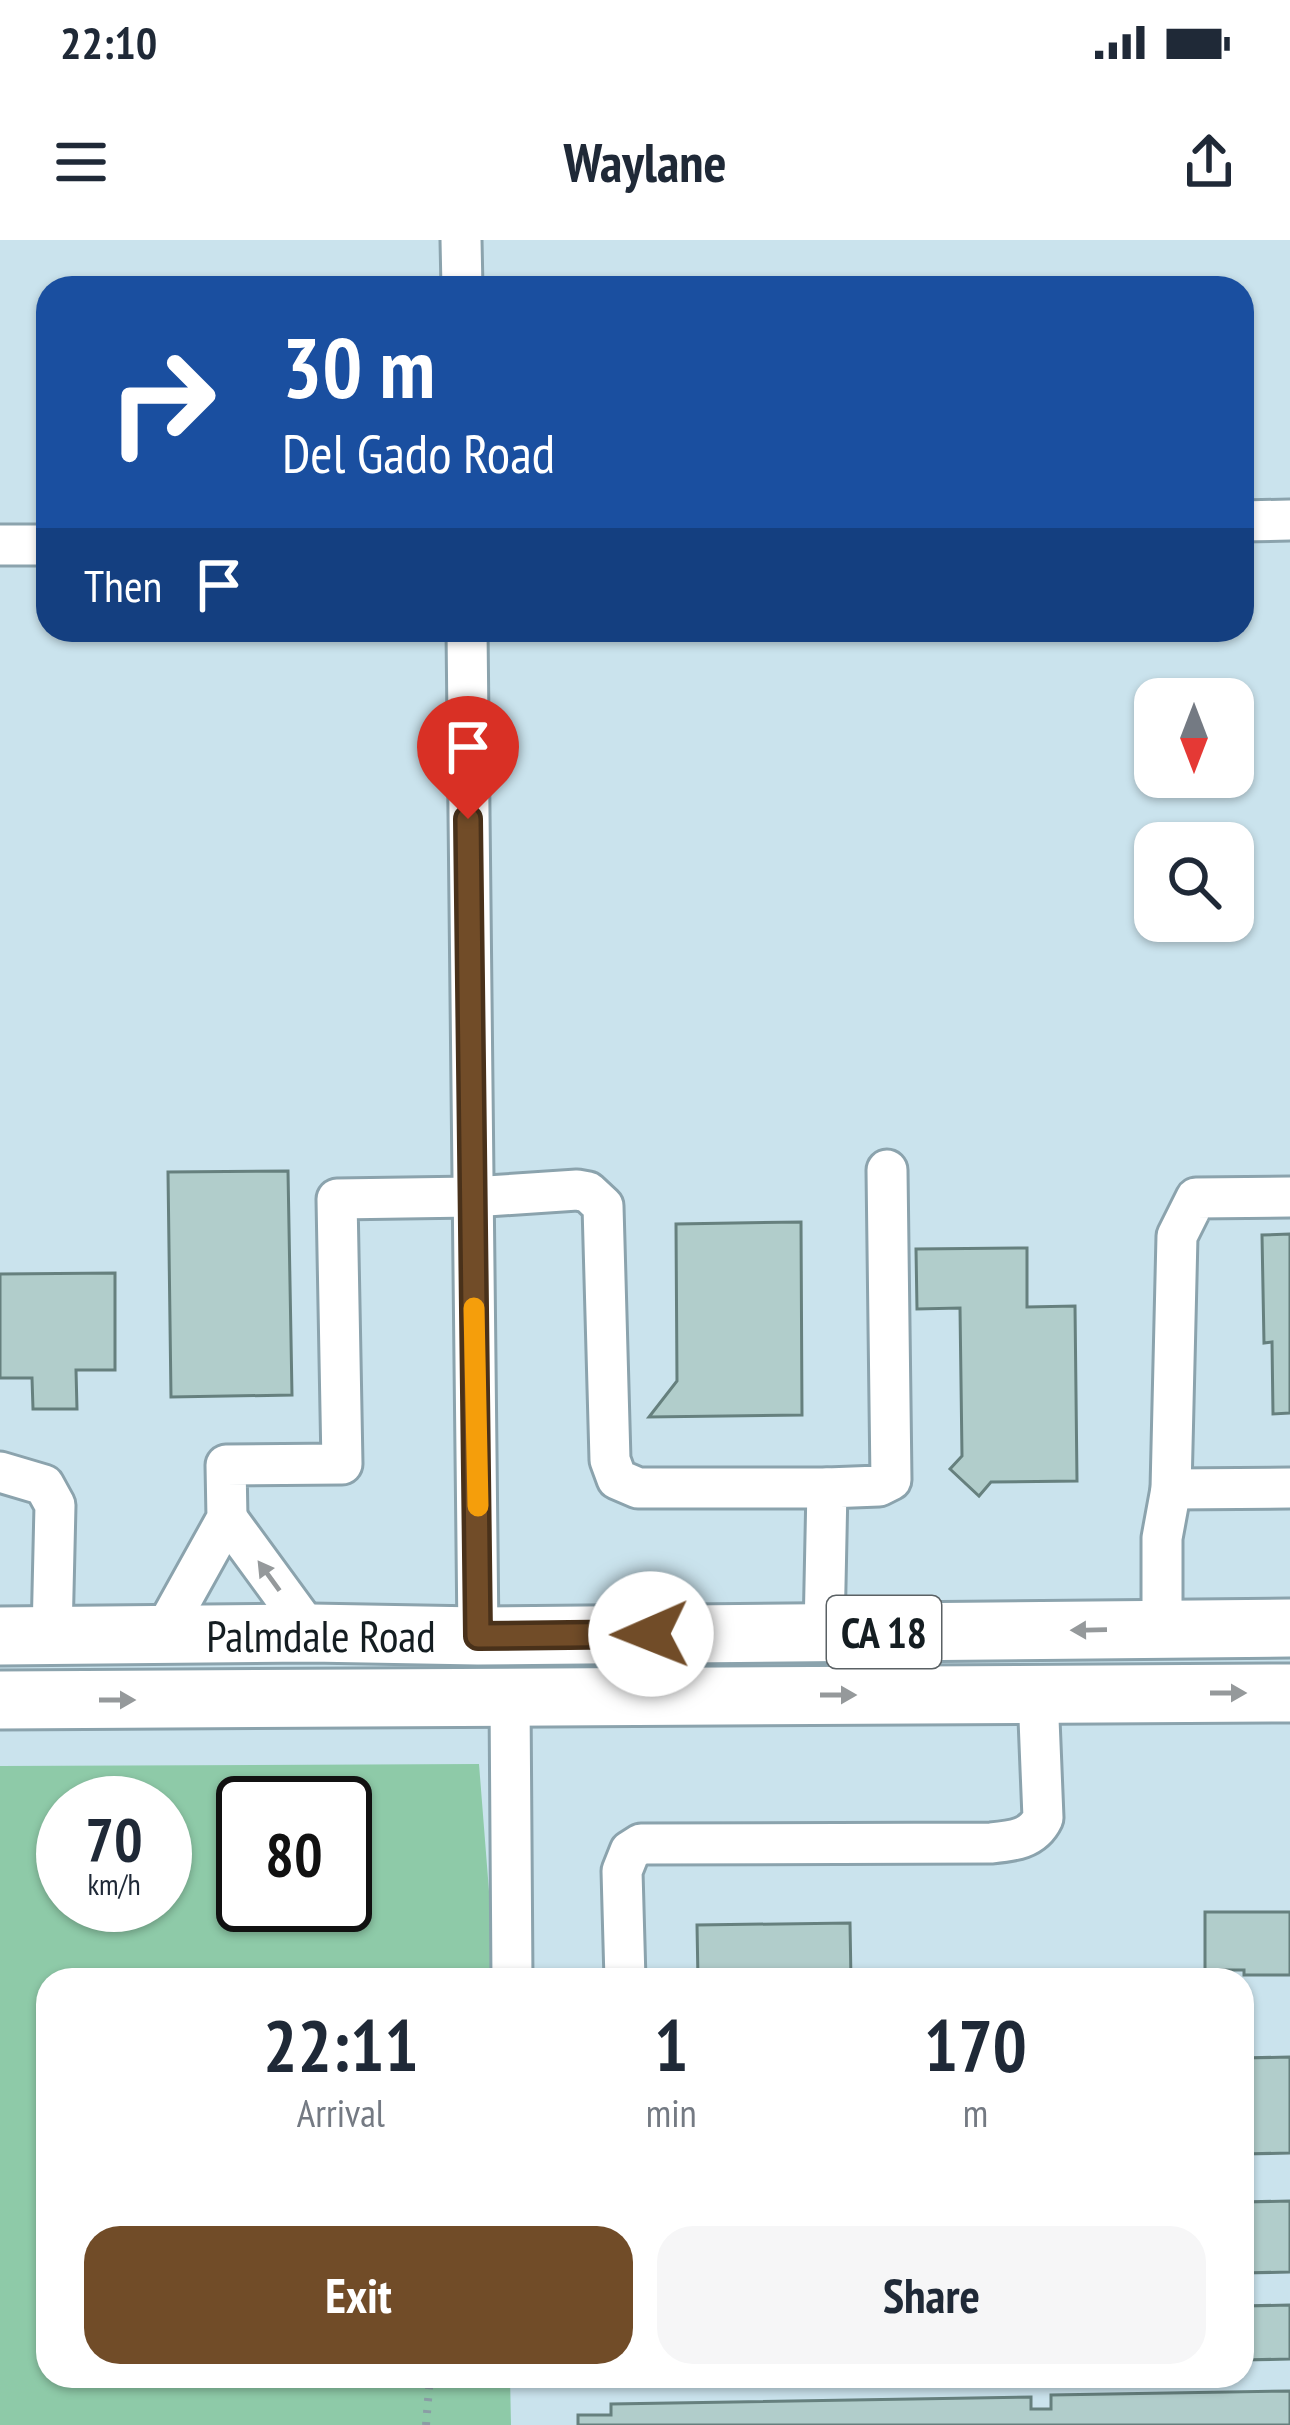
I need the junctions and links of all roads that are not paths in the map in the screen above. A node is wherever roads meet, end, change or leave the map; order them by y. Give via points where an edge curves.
1 (461, 240) edge
2 (462, 276) edge
3 (1254, 520) edge
4 (1290, 520) edge
5 (0, 545) edge
6 (36, 545) edge
7 (466, 642) edge
8 (886, 1170) dead end
9 (472, 1197) junction
10 (1290, 1197) edge
11 (0, 1472) edge
12 (827, 1488) junction
13 (1290, 1488) edge
14 (1171, 1489) junction
15 (227, 1518) junction
16 (1290, 1628) edge
17 (1162, 1630) junction
18 (824, 1633) junction
19 (310, 1634) junction
20 (162, 1635) junction
21 (26, 1636) edge
22 (478, 1636) junction
23 (1290, 1693) edge
24 (1038, 1694) junction
25 (510, 1698) junction
26 (0, 1700) edge
27 (512, 1968) edge
28 (625, 1968) edge

1 - 2 street
3 - 4 street
5 - 6 street
7 - 9 street
8 - 12 street via 891,1480
9 - 12 street via 577,1190 603,1206 610,1460 617,1479 638,1488
9 - 15 street via 337,1199 342,1464 226,1465
9 - 22 street
10 - 14 street via 1196,1198 1177,1236
11 - 21 street via 44,1485 55,1505
12 - 18 street
13 - 14 street
14 - 17 street
19 -> 15 street
15 - 20 street
16 - 17 highway, Palmdale Road / CA 18
17 -> 18 highway, Palmdale Road / CA 18
18 - 22 highway, Palmdale Road / CA 18
19 - 20 highway, Palmdale Road / CA 18
19 - 22 highway, Palmdale Road / CA 18
20 - 21 highway, Palmdale Road / CA 18
24 -> 23 highway, Palmdale Road / CA 18
25 -> 24 highway, Palmdale Road / CA 18
24 - 28 street via 1037,1830 991,1843 641,1844 622,1870
26 -> 25 highway, Palmdale Road / CA 18
25 - 27 street

